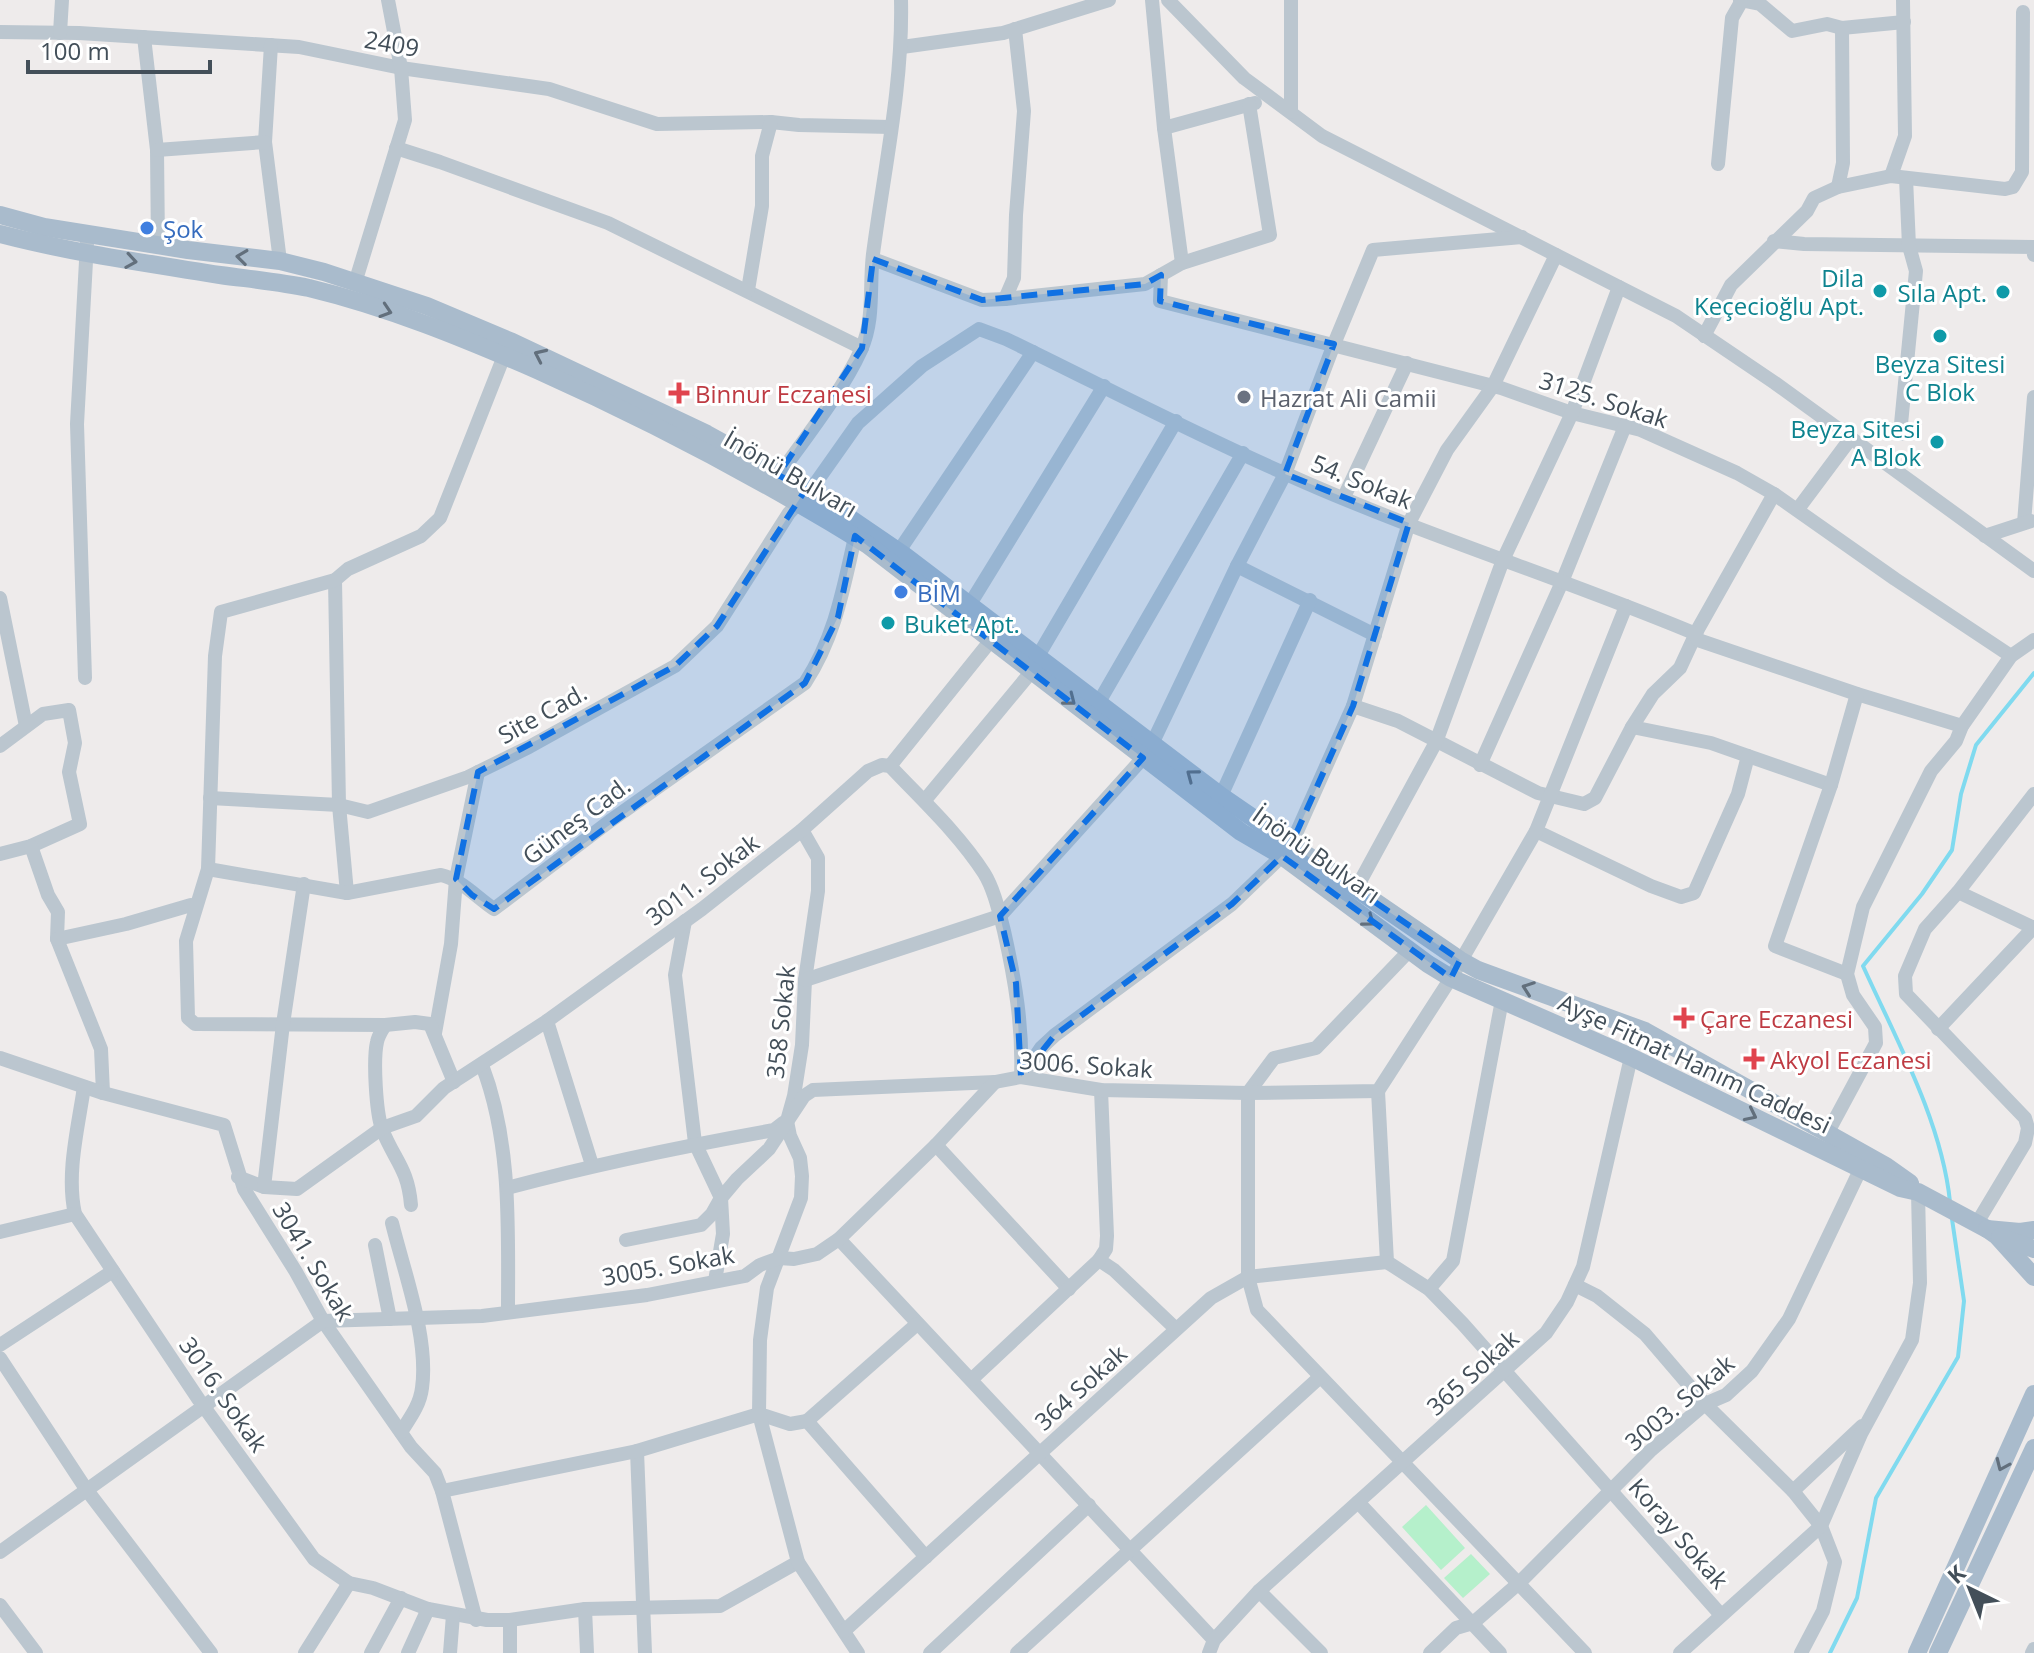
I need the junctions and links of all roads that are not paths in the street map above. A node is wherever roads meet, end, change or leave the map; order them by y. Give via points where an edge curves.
1 (62, 0) edge
2 (388, 0) edge
3 (901, 0) edge
4 (1109, 0) edge
5 (1152, 0) edge
6 (1168, 0) edge
7 (1291, 0) edge
8 (1903, 0) edge
9 (1740, 1) edge
10 (2023, 12) dead end
11 (1904, 22) junction
12 (1842, 28) junction
13 (1015, 29) junction
14 (0, 32) edge
15 (60, 33) junction
16 (144, 37) junction
17 (271, 45) junction
18 (902, 47) junction
19 (401, 68) junction
20 (1271, 98) junction
21 (1249, 104) junction
22 (1291, 112) junction
23 (771, 122) junction
24 (891, 127) junction
25 (1164, 128) junction
26 (265, 142) junction
27 (396, 148) junction
28 (157, 150) junction
29 (1718, 164) dead end
30 (1898, 177) junction
31 (1838, 187) junction
32 (0, 215) edge
33 (0, 234) edge
34 (89, 234) junction
35 (1522, 237) junction
36 (1774, 241) junction
37 (158, 246) junction
38 (1909, 246) junction
39 (85, 254) junction
40 (1556, 255) junction
41 (2034, 255) edge
42 (873, 259) junction
43 (280, 261) junction
44 (1182, 263) junction
45 (1161, 275) junction
46 (355, 283) junction
47 (1619, 287) junction
48 (748, 290) junction
49 (1005, 299) junction
50 (982, 300) junction
51 (979, 329) junction
52 (1704, 336) junction
53 (1334, 344) junction
54 (862, 348) junction
55 (1033, 352) junction
56 (504, 356) junction
57 (1407, 363) junction
58 (1104, 386) junction
59 (1493, 386) junction
60 (2034, 397) edge
61 (1572, 413) junction
62 (1176, 421) junction
63 (1625, 426) junction
64 (1900, 434) dead end
65 (1851, 438) junction
66 (1243, 453) junction
67 (1285, 474) junction
68 (774, 481) junction
69 (1774, 494) junction
70 (804, 496) junction
71 (1344, 497) junction
72 (1798, 509) junction
73 (2029, 521) edge
74 (1409, 523) junction
75 (1985, 536) junction
76 (855, 537) junction
77 (899, 551) junction
78 (1503, 560) junction
79 (1237, 566) junction
80 (2034, 571) edge
81 (335, 580) junction
82 (1562, 582) junction
83 (0, 598) edge
84 (1310, 600) junction
85 (970, 604) junction
86 (1626, 606) junction
87 (1696, 634) junction
88 (1375, 635) junction
89 (992, 639) junction
90 (2034, 640) edge
91 (2011, 656) junction
92 (1035, 663) junction
93 (85, 678) dead end
94 (1857, 694) junction
95 (1099, 702) junction
96 (1353, 706) junction
97 (26, 726) junction
98 (1962, 726) junction
99 (1632, 727) junction
100 (1436, 742) junction
101 (0, 746) edge
102 (1148, 751) junction
103 (1748, 756) junction
104 (1480, 765) junction
105 (890, 766) junction
106 (478, 772) junction
107 (1831, 785) junction
108 (2034, 794) edge
109 (1549, 795) junction
110 (1221, 796) junction
111 (210, 798) junction
112 (925, 800) junction
113 (339, 805) junction
114 (802, 830) junction
115 (1536, 831) junction
116 (31, 846) junction
117 (1286, 850) junction
118 (0, 854) edge
119 (208, 869) junction
120 (456, 879) junction
121 (304, 884) junction
122 (1356, 889) junction
123 (1958, 892) junction
124 (347, 893) junction
125 (196, 906) junction
126 (1000, 916) junction
127 (685, 921) junction
128 (2034, 927) edge
129 (57, 939) junction
130 (1410, 950) junction
131 (1460, 960) junction
132 (1847, 974) junction
133 (1451, 978) junction
134 (805, 980) junction
135 (1502, 1000) junction
136 (547, 1021) junction
137 (283, 1024) junction
138 (385, 1025) junction
139 (1938, 1029) junction
140 (1645, 1031) junction
141 (435, 1033) junction
142 (0, 1058) edge
143 (1636, 1059) junction
144 (482, 1065) junction
145 (1021, 1077) junction
146 (454, 1082) junction
147 (995, 1082) junction
148 (84, 1087) junction
149 (1101, 1090) junction
150 (1378, 1091) junction
151 (103, 1093) junction
152 (1248, 1093) junction
153 (787, 1121) junction
154 (382, 1128) junction
155 (1827, 1134) junction
156 (695, 1143) junction
157 (936, 1145) junction
158 (592, 1165) junction
159 (1861, 1168) junction
160 (238, 1177) junction
161 (264, 1187) junction
162 (507, 1188) junction
163 (1918, 1192) junction
164 (721, 1198) junction
165 (411, 1205) dead end
166 (75, 1214) junction
167 (392, 1223) dead end
168 (1987, 1229) junction
169 (2034, 1230) edge
170 (0, 1232) edge
171 (839, 1239) junction
172 (626, 1240) dead end
173 (375, 1245) dead end
174 (2034, 1249) edge
175 (779, 1258) junction
176 (1099, 1260) junction
177 (1387, 1262) junction
178 (113, 1271) junction
179 (1248, 1277) junction
180 (2034, 1277) edge
181 (715, 1281) junction
182 (1575, 1285) junction
183 (1069, 1289) junction
184 (1429, 1289) junction
185 (508, 1312) junction
186 (416, 1318) junction
187 (390, 1319) junction
188 (323, 1321) junction
189 (917, 1324) junction
190 (1176, 1329) junction
191 (0, 1345) edge
192 (0, 1358) edge
193 (1505, 1373) junction
194 (1320, 1377) junction
195 (972, 1379) junction
196 (2034, 1394) edge
197 (1705, 1404) junction
198 (204, 1406) junction
199 (759, 1414) junction
200 (1870, 1418) junction
201 (807, 1421) junction
202 (401, 1432) junction
203 (2034, 1448) edge
204 (637, 1451) junction
205 (1041, 1453) junction
206 (1404, 1463) junction
207 (86, 1489) junction
208 (442, 1491) junction
209 (1613, 1491) junction
210 (1793, 1491) junction
211 (1358, 1502) junction
212 (1089, 1505) junction
213 (1821, 1526) junction
214 (0, 1552) edge
215 (1129, 1552) junction
216 (926, 1557) junction
217 (798, 1562) junction
218 (349, 1583) junction
219 (1519, 1583) junction
220 (1259, 1591) junction
221 (401, 1598) junction
222 (0, 1605) edge
223 (428, 1609) junction
224 (585, 1609) junction
225 (645, 1609) junction
226 (453, 1615) junction
227 (1721, 1615) junction
228 (476, 1620) junction
229 (510, 1620) junction
230 (1473, 1623) junction
231 (844, 1631) junction
232 (1211, 1647) edge
233 (36, 1653) edge
234 (211, 1653) edge
235 (305, 1653) edge
236 (371, 1653) edge
237 (408, 1653) edge
238 (450, 1653) edge
239 (510, 1653) edge
240 (587, 1653) edge
241 (645, 1653) edge
242 (858, 1653) edge
243 (930, 1653) edge
244 (1017, 1653) edge
245 (1321, 1653) edge
246 (1430, 1653) edge
247 (1500, 1653) edge
248 (1585, 1653) edge
249 (1680, 1653) edge
250 (1801, 1653) edge
251 (1917, 1653) edge
252 (1938, 1653) edge

1 - 15 street
2 - 19 street
3 - 18 street
4 - 13 street
5 - 25 street
6 - 20 street via 1244,78
7 - 22 street
8 - 11 street
9 - 12 street via 1760,4 1792,31 1827,24
9 - 29 street via 1732,18
10 - 30 street via 2022,172 2013,187
11 - 12 street
11 - 30 street via 1905,136
12 - 31 street via 1843,163
13 - 18 street
13 - 49 street via 1024,111 1014,278
14 - 15 street, 2409
15 - 16 street, 2409
16 - 17 street, 2409
16 - 28 street
17 - 19 street, 2409
17 - 26 street
18 - 24 street
19 - 23 street, 2409 via 549,89 657,124
19 - 27 street via 405,120
20 - 21 street
20 - 22 street
21 - 25 street
21 - 44 street via 1270,235
22 - 35 street via 1322,136
23 - 24 street, 2409
23 - 48 street via 762,156 762,206
24 - 42 street
25 - 44 street
26 - 28 street
26 - 43 street
27 - 46 street
27 - 48 street via 608,223
28 - 37 street
30 - 31 street
30 - 38 street
31 - 36 street via 1814,198
32 - 34 main road, İnönü Bulvarı
33 - 39 main road, İnönü Bulvarı
34 - 37 main road, İnönü Bulvarı
34 - 39 street
35 - 40 street
35 - 53 street via 1373,250
36 - 38 street
36 - 52 street via 1731,285
43 -> 37 main road, İnönü Bulvarı
38 - 41 street via 2033,247
38 - 64 street via 1916,271
39 -> 56 main road, İnönü Bulvarı via 308,288 437,328
39 - 93 street via 77,424
40 - 47 street
40 - 59 street
42 - 50 street
42 - 54 street via 871,314
43 - 46 main road, İnönü Bulvarı
44 - 45 street
45 - 49 street via 1145,284
45 - 53 street, 3125. Sokak via 1160,301
68 -> 46 main road, İnönü Bulvarı via 707,434 518,344
47 - 52 street
47 - 61 street
48 - 54 street
49 - 50 street
50 - 51 street
51 - 55 street, 54. Sokak
51 - 70 street via 922,366 858,423
52 - 65 street
53 - 57 street, 3125. Sokak
53 - 67 street
54 - 68 street
55 - 58 street, 54. Sokak
55 - 77 street
56 - 68 main road, İnönü Bulvarı
56 - 81 street via 440,518 421,536
57 - 59 street, 3125. Sokak
57 - 71 street
58 - 62 street, 54. Sokak
58 - 85 street
59 - 61 street, 3125. Sokak
59 - 74 street via 1447,450
60 - 73 street
61 - 63 street, 3125. Sokak
61 - 78 street
62 - 66 street, 54. Sokak
62 - 92 street
63 - 69 street, 3125. Sokak
63 - 82 street
65 - 72 street
65 - 75 street
66 - 67 street, 54. Sokak
66 - 95 street
67 - 71 street, 54. Sokak
67 - 79 street
68 - 70 main road, İnönü Bulvarı
69 - 72 street, 3125. Sokak
69 - 87 street
70 - 76 main road, İnönü Bulvarı
70 - 77 main road, Ayşe Fitnat Hanım Caddesi
70 - 106 street, Site Cad. via 717,626 675,666
71 - 74 street, 54. Sokak
72 - 91 street, 3125. Sokak
73 - 75 street
74 - 78 street, 54. Sokak
74 - 88 street
75 - 80 street
76 - 89 main road, İnönü Bulvarı
76 - 120 street, Güneş Cad. via 838,617 805,683 494,909
77 - 85 main road, Ayşe Fitnat Hanım Caddesi
78 - 82 street, 54. Sokak
78 - 100 street
79 - 84 street
79 - 102 street
81 - 111 street via 221,612
81 - 113 street
82 - 86 street, 54. Sokak
82 - 104 street
83 - 97 street
84 - 88 street
84 - 110 street
85 - 92 main road, Ayşe Fitnat Hanım Caddesi
86 - 87 street, 54. Sokak
86 - 109 street
87 - 94 street, 54. Sokak via 1698,640
87 - 99 street via 1680,668 1653,694
88 - 96 street
89 - 92 main road, İnönü Bulvarı
89 - 105 street
90 - 91 street
91 - 98 street
92 - 95 main road, Ayşe Fitnat Hanım Caddesi
92 -> 102 main road, İnönü Bulvarı
92 - 112 street
94 - 98 street, 54. Sokak
94 - 107 street
95 - 102 main road, Ayşe Fitnat Hanım Caddesi
96 - 100 street via 1398,721
96 - 117 street
97 - 101 street
97 - 116 street via 43,714 69,710 75,743 69,772 80,824
98 - 132 street via 1919,791 1863,907
99 - 103 street
99 - 109 street via 1595,798 1584,804
100 - 104 street
100 - 122 street
110 -> 102 main road, Ayşe Fitnat Hanım Caddesi
102 - 117 main road, İnönü Bulvarı via 1241,832
102 - 126 street
103 - 107 street
103 - 115 street via 1738,794 1694,893 1681,897 1651,886
104 - 109 street
105 - 112 street
105 - 114 street, 3011. Sokak via 868,771
106 - 113 street, Site Cad. via 368,812
106 - 120 street
107 - 132 street via 1775,946
108 - 123 street
109 - 115 street
110 - 117 main road, Ayşe Fitnat Hanım Caddesi
111 - 113 street, Site Cad.
111 - 119 street
112 - 126 street via 985,874
113 - 124 street
114 - 127 street, 3011. Sokak
114 - 134 street, 358 Sokak via 818,858
115 - 131 street
116 - 118 street
116 - 129 street via 58,912
117 - 122 main road, Ayşe Fitnat Hanım Caddesi
117 -> 130 main road, İnönü Bulvarı
117 - 145 street via 1232,904 1055,1035
119 - 121 street
119 - 125 street
120 - 124 street via 441,875
120 - 141 street
121 - 124 street
121 - 137 street
122 - 131 main road, Ayşe Fitnat Hanım Caddesi
123 - 128 street
123 - 139 street via 1925,929 1905,976 1906,994
125 - 129 street
125 - 137 street via 186,941 188,1018 195,1024
126 - 134 street
126 - 145 street via 1016,983
127 - 136 street, 3011. Sokak
127 - 156 street via 675,975
128 - 139 street
129 - 151 street via 101,1049
130 - 133 main road, İnönü Bulvarı
130 - 152 street via 1316,1048 1274,1058
131 - 133 street
140 -> 131 main road, Ayşe Fitnat Hanım Caddesi
132 - 155 street via 1853,995 1875,1027 1876,1043
133 - 135 main road, Ayşe Fitnat Hanım Caddesi
133 - 150 street
134 - 153 street, 358 Sokak via 802,1045
135 - 143 main road, Ayşe Fitnat Hanım Caddesi
135 - 184 street via 1453,1261
136 - 144 street, 3011. Sokak
136 - 158 street
137 - 138 street
137 - 161 street
138 - 141 street via 430,1024
138 - 154 street via 376,1062
139 - 168 street via 2025,1118 2028,1128
140 - 143 main road via 1631,1046
140 - 155 main road, Ayşe Fitnat Hanım Caddesi
141 - 146 street
142 - 148 street, 3041. Sokak
143 -> 159 main road, Ayşe Fitnat Hanım Caddesi
143 - 182 street, 365 Sokak
144 - 146 street, 3011. Sokak
144 - 162 street via 492,1092
145 - 147 street, 3006. Sokak
145 - 149 street, 3006. Sokak
146 - 154 street, 3011. Sokak via 416,1116
147 - 153 street, 3006. Sokak via 813,1090
147 - 157 street, 3005. Sokak
148 - 151 street, 3041. Sokak
148 - 166 street via 74,1155
149 - 152 street, 3006. Sokak
149 - 176 street via 1107,1236
150 - 152 street, 3006. Sokak
150 - 177 street
151 - 160 street, 3041. Sokak via 224,1125
152 - 179 street
153 - 156 street via 774,1130
153 - 164 street, 3006. Sokak via 769,1149
153 - 175 street via 800,1158 801,1198
154 - 161 street, 3011. Sokak via 297,1189
154 - 165 street via 402,1165
155 - 163 main road, Ayşe Fitnat Hanım Caddesi via 1886,1166
156 - 158 street
156 - 164 street
157 - 171 street, 3005. Sokak
157 - 183 street
158 - 162 street
159 - 163 main road, Ayşe Fitnat Hanım Caddesi
159 - 197 street, 3003. Sokak via 1789,1319 1752,1371 1726,1395
160 - 161 street, 3011. Sokak
160 - 188 street, 3041. Sokak
162 - 185 street
163 - 168 main road, Ayşe Fitnat Hanım Caddesi
163 - 200 street via 1920,1283 1912,1340
164 - 172 street, 3006. Sokak via 701,1225
164 - 181 street via 723,1234
166 - 170 street
166 - 178 street, 3016. Sokak
167 - 186 street
168 - 169 main road
168 - 174 main road, Ayşe Fitnat Hanım Caddesi
168 - 180 main road, Ayşe Fitnat Hanım Caddesi
171 - 175 street, 3005. Sokak via 817,1254
171 - 189 street
173 - 187 street
175 - 181 street, 3005. Sokak via 745,1276
175 - 199 street via 767,1288 760,1340
176 - 183 street
176 - 190 street
177 - 179 street, 364 Sokak
177 - 184 street, Koray Sokak
178 - 191 street
178 - 198 street, 3016. Sokak
179 - 190 street, 364 Sokak via 1211,1298
179 - 194 street via 1257,1310
181 - 185 street, 3005. Sokak
182 - 193 street, 365 Sokak via 1546,1333
182 - 197 street via 1645,1334
183 - 195 street
184 - 193 street, Koray Sokak
185 - 186 street, 3005. Sokak
186 - 187 street, 3005. Sokak
186 - 202 street via 422,1388
187 - 188 street, 3005. Sokak
188 - 198 street
188 - 202 street, 3041. Sokak
189 - 195 street
189 - 201 street
190 - 205 street, 364 Sokak
192 - 207 street
193 - 206 street, 365 Sokak
193 - 209 street, Koray Sokak
194 - 206 street
194 - 215 street
195 - 205 street
196 -> 251 main road
197 - 209 street, 3003. Sokak
197 - 210 street
198 - 207 street
198 - 218 street, 3016. Sokak via 314,1559
199 - 201 street via 790,1424
199 - 204 street
199 - 217 street
200 - 210 street
200 - 213 street
201 - 216 street
202 - 208 street, 3041. Sokak via 435,1473
203 - 252 main road
204 - 208 street
204 - 225 street
205 - 212 street
205 - 216 street, 364 Sokak
206 - 211 street, 365 Sokak
206 - 219 street
207 - 214 street
207 - 234 street
208 - 228 street, 3041. Sokak
209 - 219 street, 3003. Sokak
209 - 227 street, Koray Sokak
210 - 213 street
211 - 220 street, 365 Sokak
211 - 230 street
212 - 215 street
212 - 243 street
213 - 227 street
213 - 250 street via 1835,1562 1823,1611
215 - 232 street
215 - 244 street
216 - 231 street, 364 Sokak
217 - 225 street, 3016. Sokak via 720,1606
217 - 231 street
218 - 221 street, 3016. Sokak
218 - 235 street
219 - 230 street, 3003. Sokak
219 - 248 street
220 - 232 street, 365 Sokak
220 - 245 street
221 - 223 street, 3016. Sokak
221 - 236 street
222 - 233 street
223 - 226 street, 3016. Sokak
223 - 237 street
224 - 225 street, 3016. Sokak
224 - 229 street, 3016. Sokak
224 - 240 street
225 - 241 street
226 - 228 street, 3016. Sokak
226 - 238 street
227 - 249 street
228 - 229 street, 3016. Sokak
229 - 239 street
230 - 246 street, 3003. Sokak via 1456,1628
230 - 247 street
231 - 242 street

